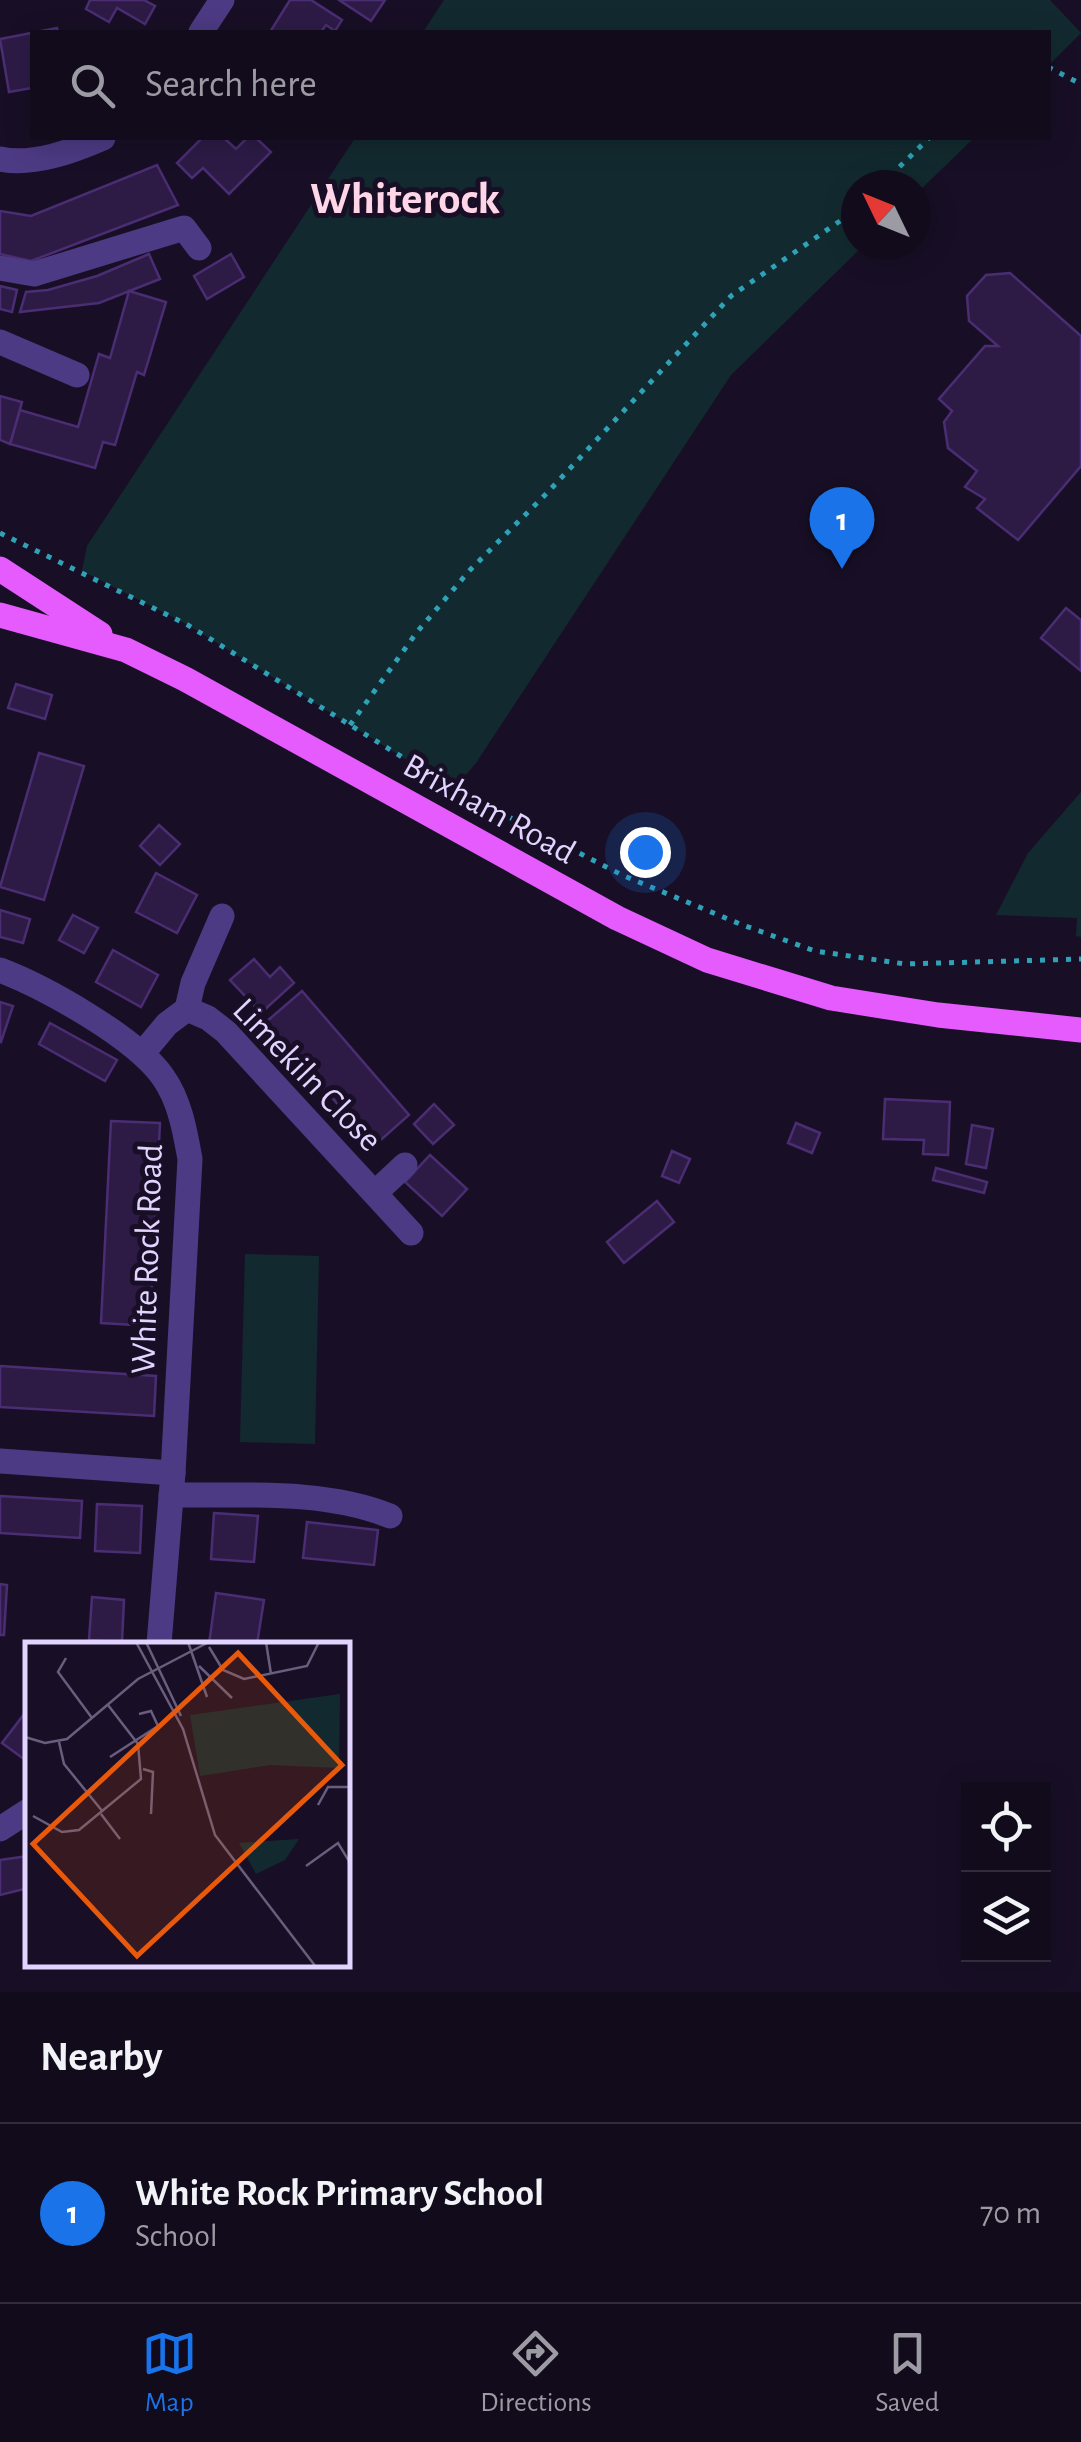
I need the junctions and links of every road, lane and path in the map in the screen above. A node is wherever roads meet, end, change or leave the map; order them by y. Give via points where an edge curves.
1 (222, 0) edge
2 (202, 30) edge
3 (1051, 69) edge
4 (1081, 84) edge
5 (98, 140) edge
6 (927, 140) edge
7 (0, 159) edge
8 (897, 170) edge
9 (841, 220) edge
10 (199, 248) dead end
11 (0, 268) edge
12 (0, 342) edge
13 (77, 375) dead end
14 (0, 533) edge
15 (0, 570) edge
16 (0, 615) edge
17 (126, 650) junction
18 (350, 725) junction
19 (222, 916) dead end
20 (1081, 959) edge
21 (0, 970) edge
22 (187, 1009) junction
23 (1081, 1030) edge
24 (142, 1054) junction
25 (405, 1165) dead end
26 (375, 1194) junction
27 (411, 1233) dead end
28 (0, 1461) edge
29 (172, 1484) junction
30 (390, 1516) dead end
31 (159, 1642) edge

1 - 2 street
3 - 4 path
5 - 7 street via 73,151
6 - 8 path
9 - 18 path via 730,296 470,570
10 - 11 street via 184,228 34,274
12 - 13 street
14 - 18 path via 186,624
15 - 17 main road
16 - 17 main road, Brixham Road
17 - 23 main road, Brixham Road via 616,918 707,960 831,998
18 - 20 path via 454,789 622,875 815,950 905,964
19 - 22 street, Limekiln Close
21 - 24 street, White Rock Road via 42,986
22 - 24 street, Limekiln Close
22 - 26 street, Limekiln Close via 226,1032
24 - 29 street, White Rock Road via 164,1078 182,1116 190,1159
25 - 26 street, Limekiln Close
26 - 27 street, Limekiln Close
28 - 29 street
29 - 30 street via 360,1504
29 - 31 street, White Rock Road

